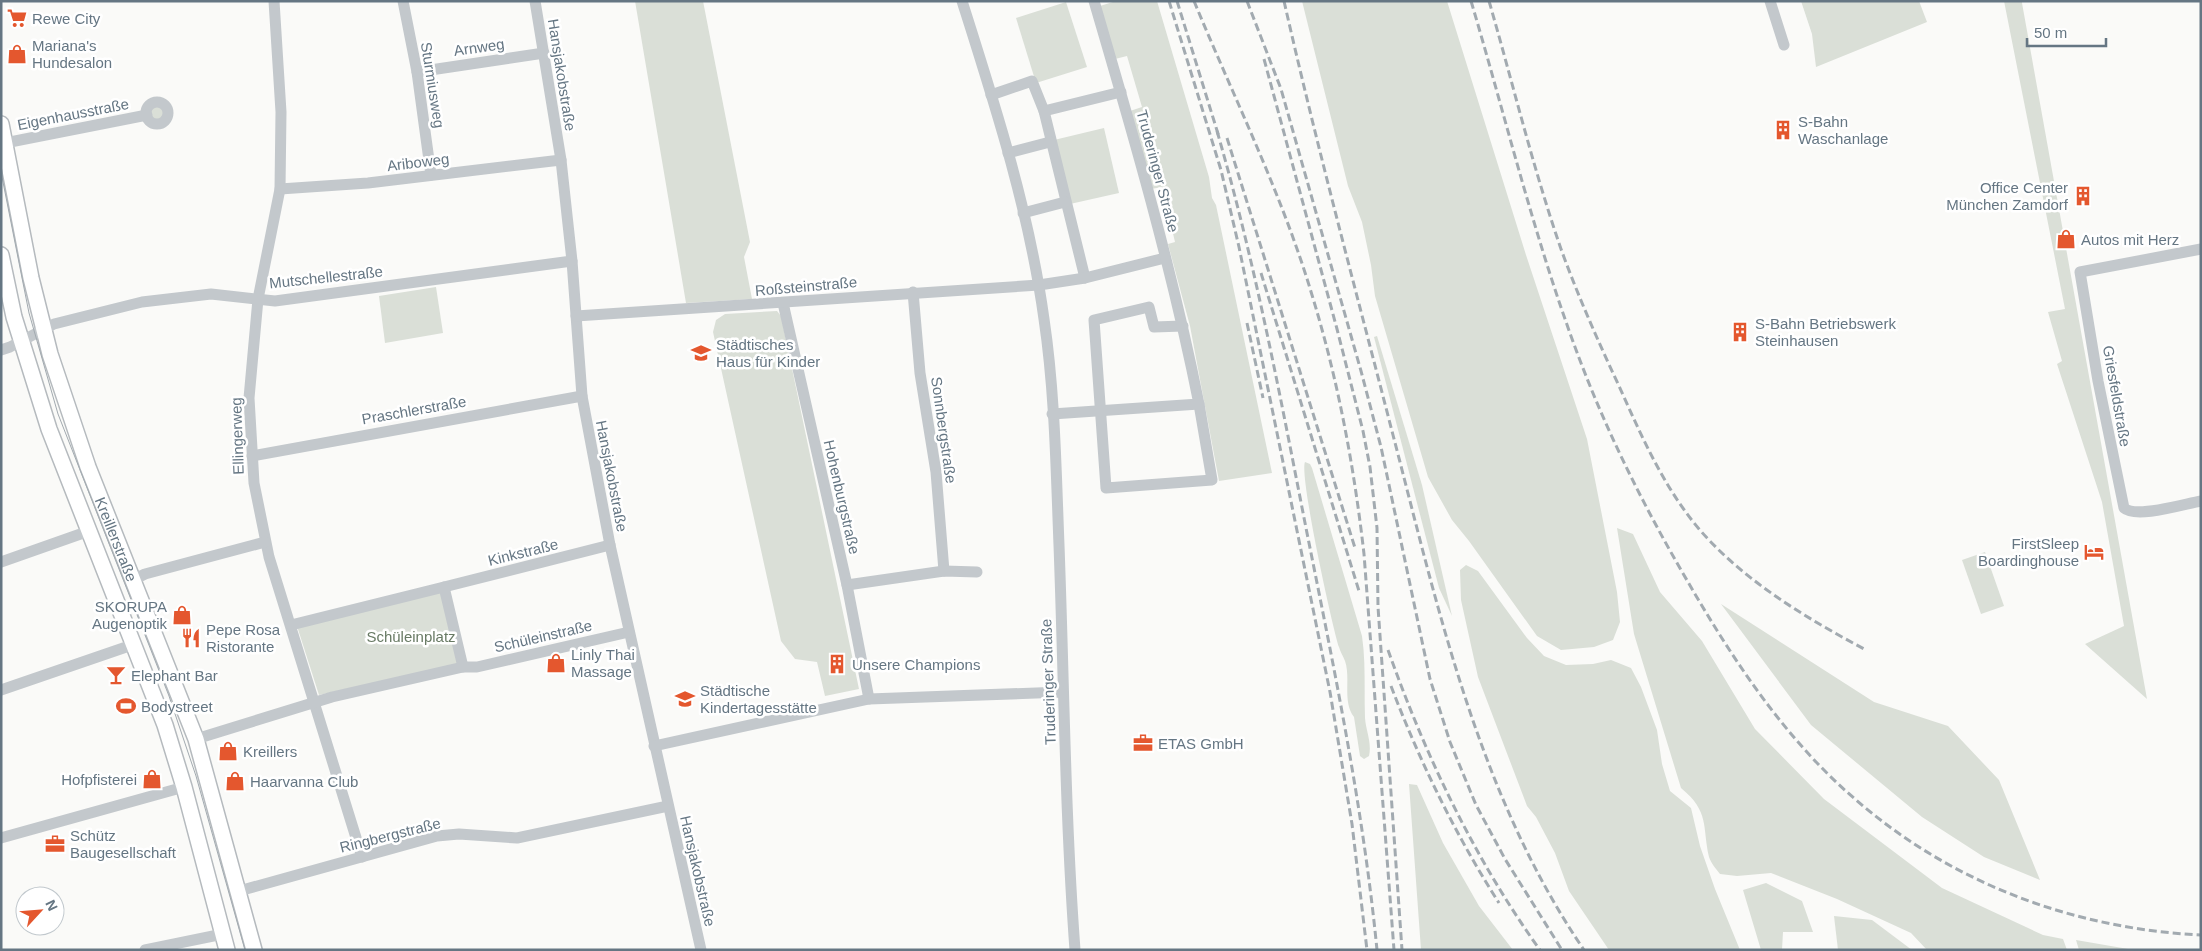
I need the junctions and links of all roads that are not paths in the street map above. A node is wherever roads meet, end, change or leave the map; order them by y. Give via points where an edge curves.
1 (274, 1) edge
2 (403, 1) edge
3 (535, 1) edge
4 (1094, 1) edge
5 (1770, 1) edge
6 (966, 2) edge
7 (1784, 45) dead end
8 (544, 53) junction
9 (417, 72) junction
10 (1121, 92) junction
11 (991, 95) junction
12 (1044, 111) junction
13 (147, 115) dead end
14 (1, 124) edge
15 (1050, 142) junction
16 (5, 143) junction
17 (1008, 153) junction
18 (561, 160) junction
19 (431, 175) junction
20 (280, 189) junction
21 (1065, 202) junction
22 (1023, 213) junction
23 (2201, 249) edge
24 (1, 255) edge
25 (1165, 258) junction
26 (572, 261) junction
27 (1085, 278) junction
28 (1039, 285) junction
29 (913, 292) junction
30 (258, 299) junction
31 (783, 303) junction
32 (576, 316) junction
33 (1184, 326) junction
34 (44, 330) junction
35 (21, 342) junction
36 (1, 350) edge
37 (582, 396) junction
38 (1199, 404) junction
39 (1101, 409) junction
40 (1052, 414) junction
41 (252, 456) junction
42 (2201, 501) edge
43 (89, 531) junction
44 (265, 542) junction
45 (610, 545) junction
46 (1, 562) edge
47 (944, 572) junction
48 (977, 572) dead end
49 (133, 580) junction
50 (847, 585) junction
51 (444, 587) junction
52 (291, 625) junction
53 (629, 632) junction
54 (135, 644) junction
55 (463, 667) junction
56 (1, 690) edge
57 (1063, 692) junction
58 (869, 699) junction
59 (315, 703) junction
60 (196, 739) junction
61 (654, 746) junction
62 (184, 787) junction
63 (668, 806) junction
64 (1, 838) edge
65 (362, 857) junction
66 (239, 891) junction
67 (223, 934) junction
68 (145, 950) edge
69 (227, 950) edge
70 (254, 950) edge
71 (701, 950) edge
72 (1075, 950) edge

1 - 20 street, Ellingerweg via 281,112
2 - 9 street, Sturmiusweg
3 - 8 street, Hansjakobstraße
4 - 10 street, Truderinger Straße
5 - 7 street
6 - 11 street, Truderinger Straße
8 - 9 street, Arnweg
8 - 18 street, Hansjakobstraße
9 - 19 street, Sturmiusweg
10 - 12 street
10 - 25 street, Truderinger Straße
11 - 12 street via 1032,82
11 - 17 street, Truderinger Straße
12 - 15 street
13 - 16 street, Eigenhausstraße
14 - 16 main road, Kreillerstraße
15 - 17 street
15 - 21 street
16 - 34 main road, Kreillerstraße
17 - 22 street, Truderinger Straße
18 - 19 street, Ariboweg
18 - 26 street, Hansjakobstraße
19 - 20 street, Ariboweg
20 - 30 street, Ellingerweg
21 - 22 street
21 - 27 street
22 - 28 street, Truderinger Straße
23 - 42 street, Griesfeldstraße via 2080,272 2124,508 2140,513
24 - 35 main road, Kreillerstraße
25 - 27 street
25 - 33 street, Truderinger Straße
26 - 30 street, Mutschellestraße via 275,300
26 - 32 street, Hansjakobstraße
27 - 28 street
28 - 29 street, Roßsteinstraße
28 - 40 street, Truderinger Straße
29 - 31 street, Roßsteinstraße
29 - 47 street, Sonnbergstraße via 920,373 936,472
30 - 34 street, Mutschellestraße via 211,294 185,296 106,310 54,324
30 - 41 street, Ellingerweg via 249,398
31 - 32 street, Roßsteinstraße
31 - 50 street, Hohenburgstraße
32 - 37 street, Hansjakobstraße
33 - 38 street, Truderinger Straße
33 - 39 street, Truderinger Straße via 1154,327 1149,307 1094,320
34 - 35 street, Mutschellestraße
34 - 49 main road, Kreillerstraße via 88,467
35 - 36 street, Mutschellestraße
35 - 43 main road, Kreillerstraße via 49,429
37 - 41 street, Praschlerstraße
37 - 45 street, Hansjakobstraße
38 - 39 street
38 - 39 street, Truderinger Straße via 1212,480 1106,488
39 - 40 street
40 - 57 street, Truderinger Straße
41 - 44 street, Ellingerweg
43 - 46 street
43 - 54 main road, Kreillerstraße
44 - 49 street
44 - 52 street, Ellingerweg
45 - 51 street, Kinkstraße
45 - 53 street, Hansjakobstraße
47 - 48 street
47 - 50 street
49 - 60 main road, Kreillerstraße
50 - 58 street, Hohenburgstraße
51 - 52 street
51 - 55 street
52 - 59 street, Ellingerweg
53 - 55 street, Schüleinstraße via 477,667
53 - 61 street, Hansjakobstraße
54 - 56 street
54 - 62 main road, Kreillerstraße
55 - 59 street
57 - 58 street
57 - 72 street, Truderinger Straße
58 - 61 street
59 - 60 street
59 - 65 street, Ellingerweg
60 - 66 main road, Kreillerstraße
61 - 63 street, Hansjakobstraße
62 - 64 street
62 - 67 main road, Kreillerstraße
63 - 65 street, Ringbergstraße via 517,838 459,834 437,836
63 - 71 street, Hansjakobstraße
65 - 66 street, Ringbergstraße
66 - 70 main road, Kreillerstraße
67 - 68 street
67 - 69 main road, Kreillerstraße

